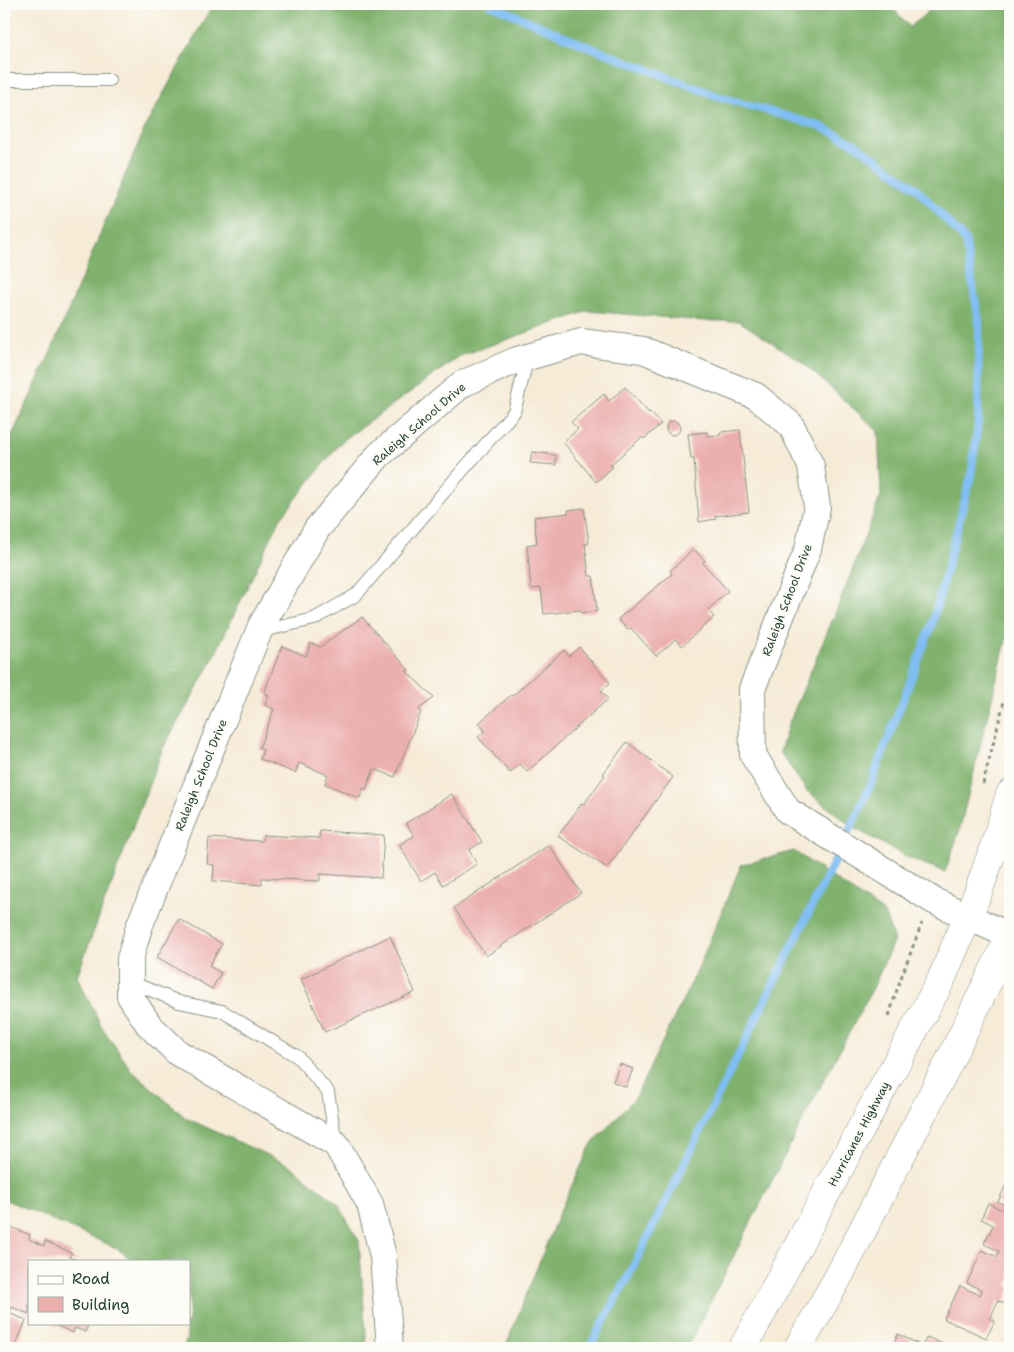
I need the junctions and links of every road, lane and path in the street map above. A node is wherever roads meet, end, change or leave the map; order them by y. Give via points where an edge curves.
1 (4, 80) edge
2 (109, 80) dead end
3 (528, 357) junction
4 (258, 632) junction
5 (1010, 678) edge
6 (981, 792) dead end
7 (1010, 794) edge
8 (968, 917) junction
9 (1010, 936) edge
10 (130, 982) junction
11 (336, 1144) junction
12 (390, 1348) edge
13 (743, 1348) edge
14 (798, 1348) edge

1 - 2 lane
3 - 4 street, Raleigh School Drive via 462,384 379,455 317,530
3 - 4 lane via 514,412 356,595 314,619
3 - 8 street, Raleigh School Drive via 581,342 643,350 756,396 790,425 811,466 817,507 808,549 752,689 753,755 788,811 934,901
4 - 10 street, Raleigh School Drive via 139,927 130,958
5 - 6 path
7 - 8 main road, Hurricanes Highway via 998,838
8 - 9 street, Raleigh School Drive
8 - 13 main road, Hurricanes Highway via 941,980
9 - 14 main road via 840,1274
10 - 11 street, Raleigh School Drive via 130,996 149,1025 178,1053
10 - 11 lane via 179,1002 222,1011 298,1057 328,1092
11 - 12 street via 370,1204 383,1256

